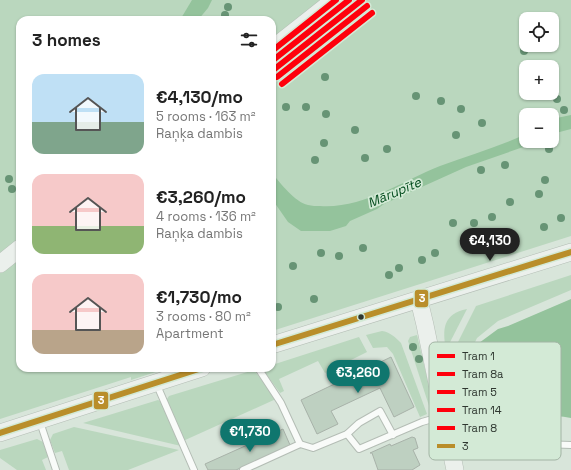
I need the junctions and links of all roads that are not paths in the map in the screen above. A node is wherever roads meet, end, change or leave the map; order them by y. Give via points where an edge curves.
1 (334, 0) edge
2 (276, 46) edge
3 (16, 251) edge
4 (571, 252) edge
5 (0, 264) edge
6 (419, 300) junction
7 (276, 344) edge
8 (429, 345) edge
9 (190, 372) edge
10 (261, 372) edge
11 (156, 383) junction
12 (429, 420) edge
13 (39, 421) junction
14 (0, 433) edge
15 (347, 434) junction
16 (393, 435) junction
17 (300, 444) junction
18 (561, 445) edge
19 (571, 445) edge
20 (454, 460) edge
21 (193, 468) edge
22 (56, 470) edge
23 (186, 470) edge
24 (243, 470) edge
25 (455, 470) edge

1 - 2 main road
3 - 5 main road
4 - 6 main road
6 - 7 main road
6 - 8 main road
9 - 11 main road
10 - 17 lane via 281,403
11 - 13 main road
11 - 21 lane
12 - 16 lane
13 - 14 main road
13 - 22 lane
15 - 16 lane via 359,449
15 - 16 lane via 359,423 380,411
15 - 17 lane via 313,448
17 - 24 lane
18 - 19 lane
20 - 25 main road
21 - 23 lane

